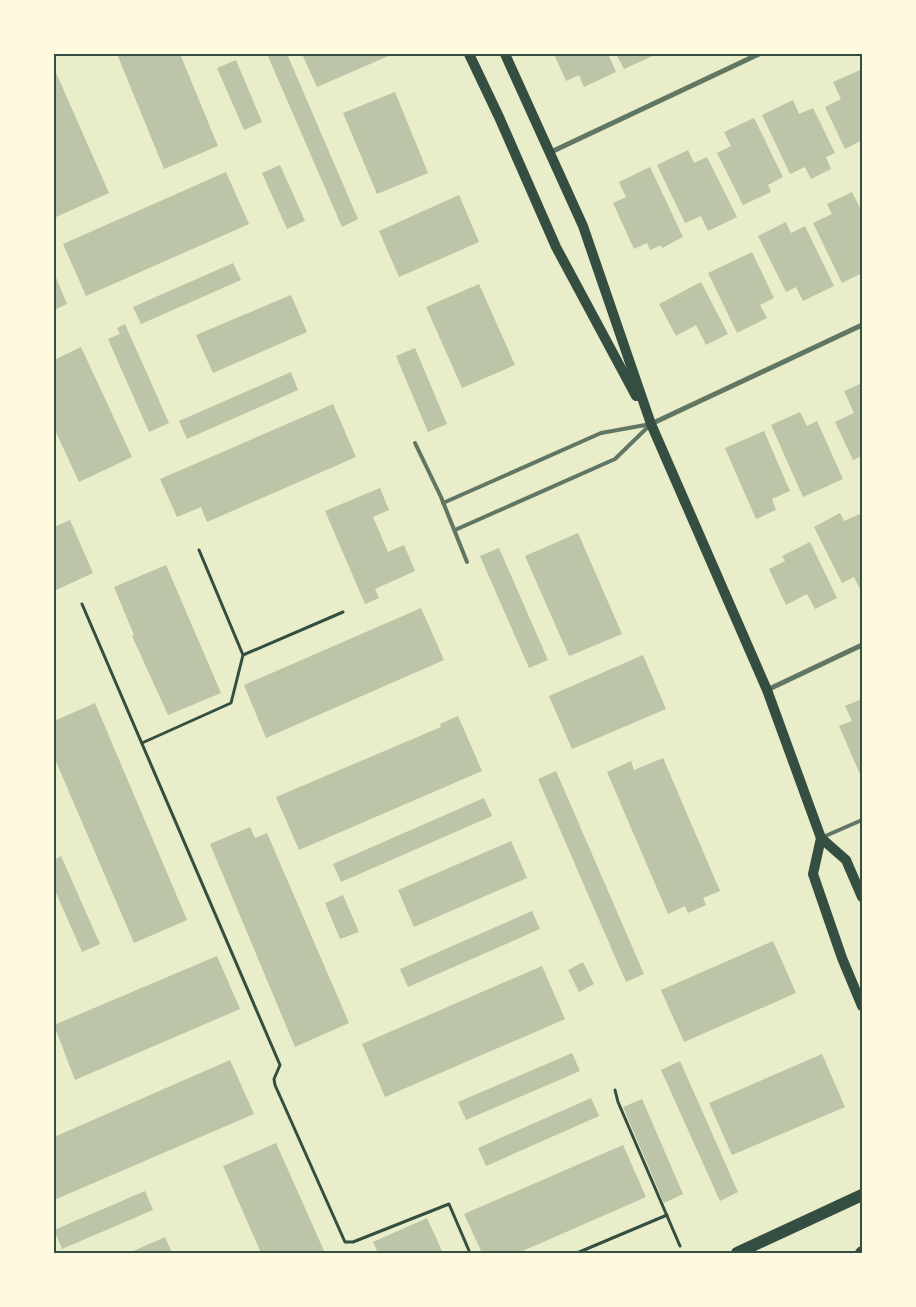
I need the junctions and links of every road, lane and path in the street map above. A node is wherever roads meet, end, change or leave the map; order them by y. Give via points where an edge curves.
1 (469, 54) edge
2 (505, 54) edge
3 (759, 54) edge
4 (551, 152) junction
5 (862, 325) edge
6 (651, 424) junction
7 (415, 442) dead end
8 (443, 503) junction
9 (455, 530) junction
10 (199, 550) dead end
11 (467, 562) dead end
12 (82, 604) dead end
13 (343, 612) dead end
14 (862, 645) edge
15 (243, 655) junction
16 (766, 690) junction
17 (142, 743) junction
18 (862, 820) edge
19 (822, 838) junction
20 (862, 897) edge
21 (862, 1006) edge
22 (616, 1090) dead end
23 (862, 1195) edge
24 (667, 1215) junction
25 (680, 1246) dead end
26 (470, 1253) edge
27 (577, 1253) edge
28 (737, 1253) edge

1 - 6 main road via 556,247
2 - 4 main road
3 - 4 street
4 - 6 main road via 583,226
5 - 6 street
6 - 8 lane via 601,434
6 - 9 lane via 615,459
6 - 16 main road
7 - 8 lane
8 - 9 lane
9 - 11 lane
10 - 15 path
12 - 17 path
13 - 15 path
14 - 16 street
15 - 17 path via 231,703
16 - 19 main road
17 - 26 path via 280,1065 275,1085 345,1242 353,1242 449,1204
18 - 19 lane
19 - 20 main road via 846,860
19 - 21 main road via 813,874
22 - 24 path via 618,1102
23 - 28 main road
24 - 25 path
24 - 27 path

